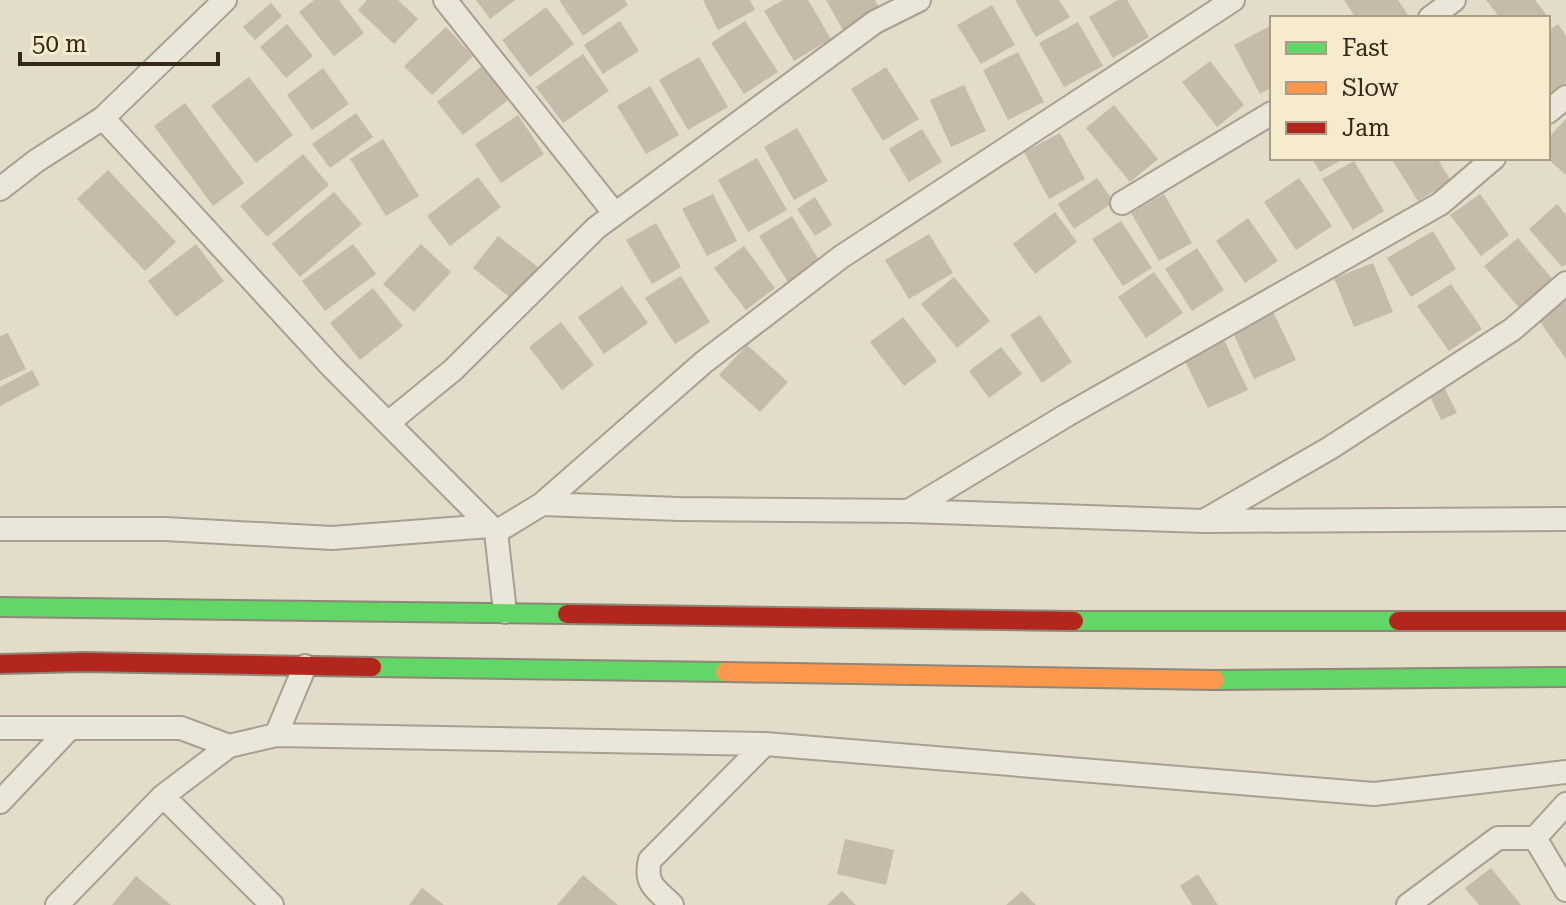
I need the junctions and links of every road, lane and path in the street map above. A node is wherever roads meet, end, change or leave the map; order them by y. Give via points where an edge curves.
1 (225, 0) edge
2 (445, 0) edge
3 (1233, 0) edge
4 (1454, 0) edge
5 (912, 1) edge
6 (1433, 16) edge
7 (1566, 97) edge
8 (1550, 110) edge
9 (1270, 114) edge
10 (103, 118) junction
11 (1492, 160) edge
12 (0, 189) edge
13 (1122, 203) dead end
14 (615, 214) junction
15 (1566, 283) edge
16 (388, 423) junction
17 (542, 504) junction
18 (909, 511) junction
19 (1566, 519) edge
20 (1204, 521) junction
21 (0, 529) edge
22 (493, 529) junction
23 (0, 607) edge
24 (505, 612) junction
25 (1566, 621) edge
26 (0, 664) edge
27 (305, 666) junction
28 (1566, 677) edge
29 (0, 728) edge
30 (70, 728) junction
31 (276, 735) junction
32 (765, 744) junction
33 (229, 746) junction
34 (1566, 772) edge
35 (163, 796) junction
36 (0, 802) edge
37 (1566, 804) edge
38 (1535, 838) junction
39 (1566, 890) edge
40 (57, 905) edge
41 (272, 905) edge
42 (672, 905) edge
43 (1408, 905) edge

1 - 10 street
2 - 14 street
3 - 17 street via 841,257 704,362
4 - 6 street
5 - 14 street via 875,22
7 - 8 street
9 - 13 street
10 - 12 street
10 - 16 street
11 - 18 street via 1440,204 1067,415
14 - 16 street via 453,370
15 - 20 street via 1500,338 1330,448
16 - 22 street
17 - 18 street
17 - 22 street
18 - 20 street
19 - 20 street
21 - 22 street via 165,529 332,538
22 - 24 street
23 - 24 highway
24 - 25 highway via 1076,621
26 - 27 highway
27 - 28 highway via 1207,680
27 - 31 street
29 - 30 street
30 - 33 street via 181,728
30 - 36 street
31 - 32 street
31 - 33 street
32 - 34 street via 1374,794
32 - 42 street via 650,860 651,884
33 - 35 street
35 - 40 street
35 - 41 street
37 - 38 street
38 - 39 street
38 - 43 street via 1498,838

